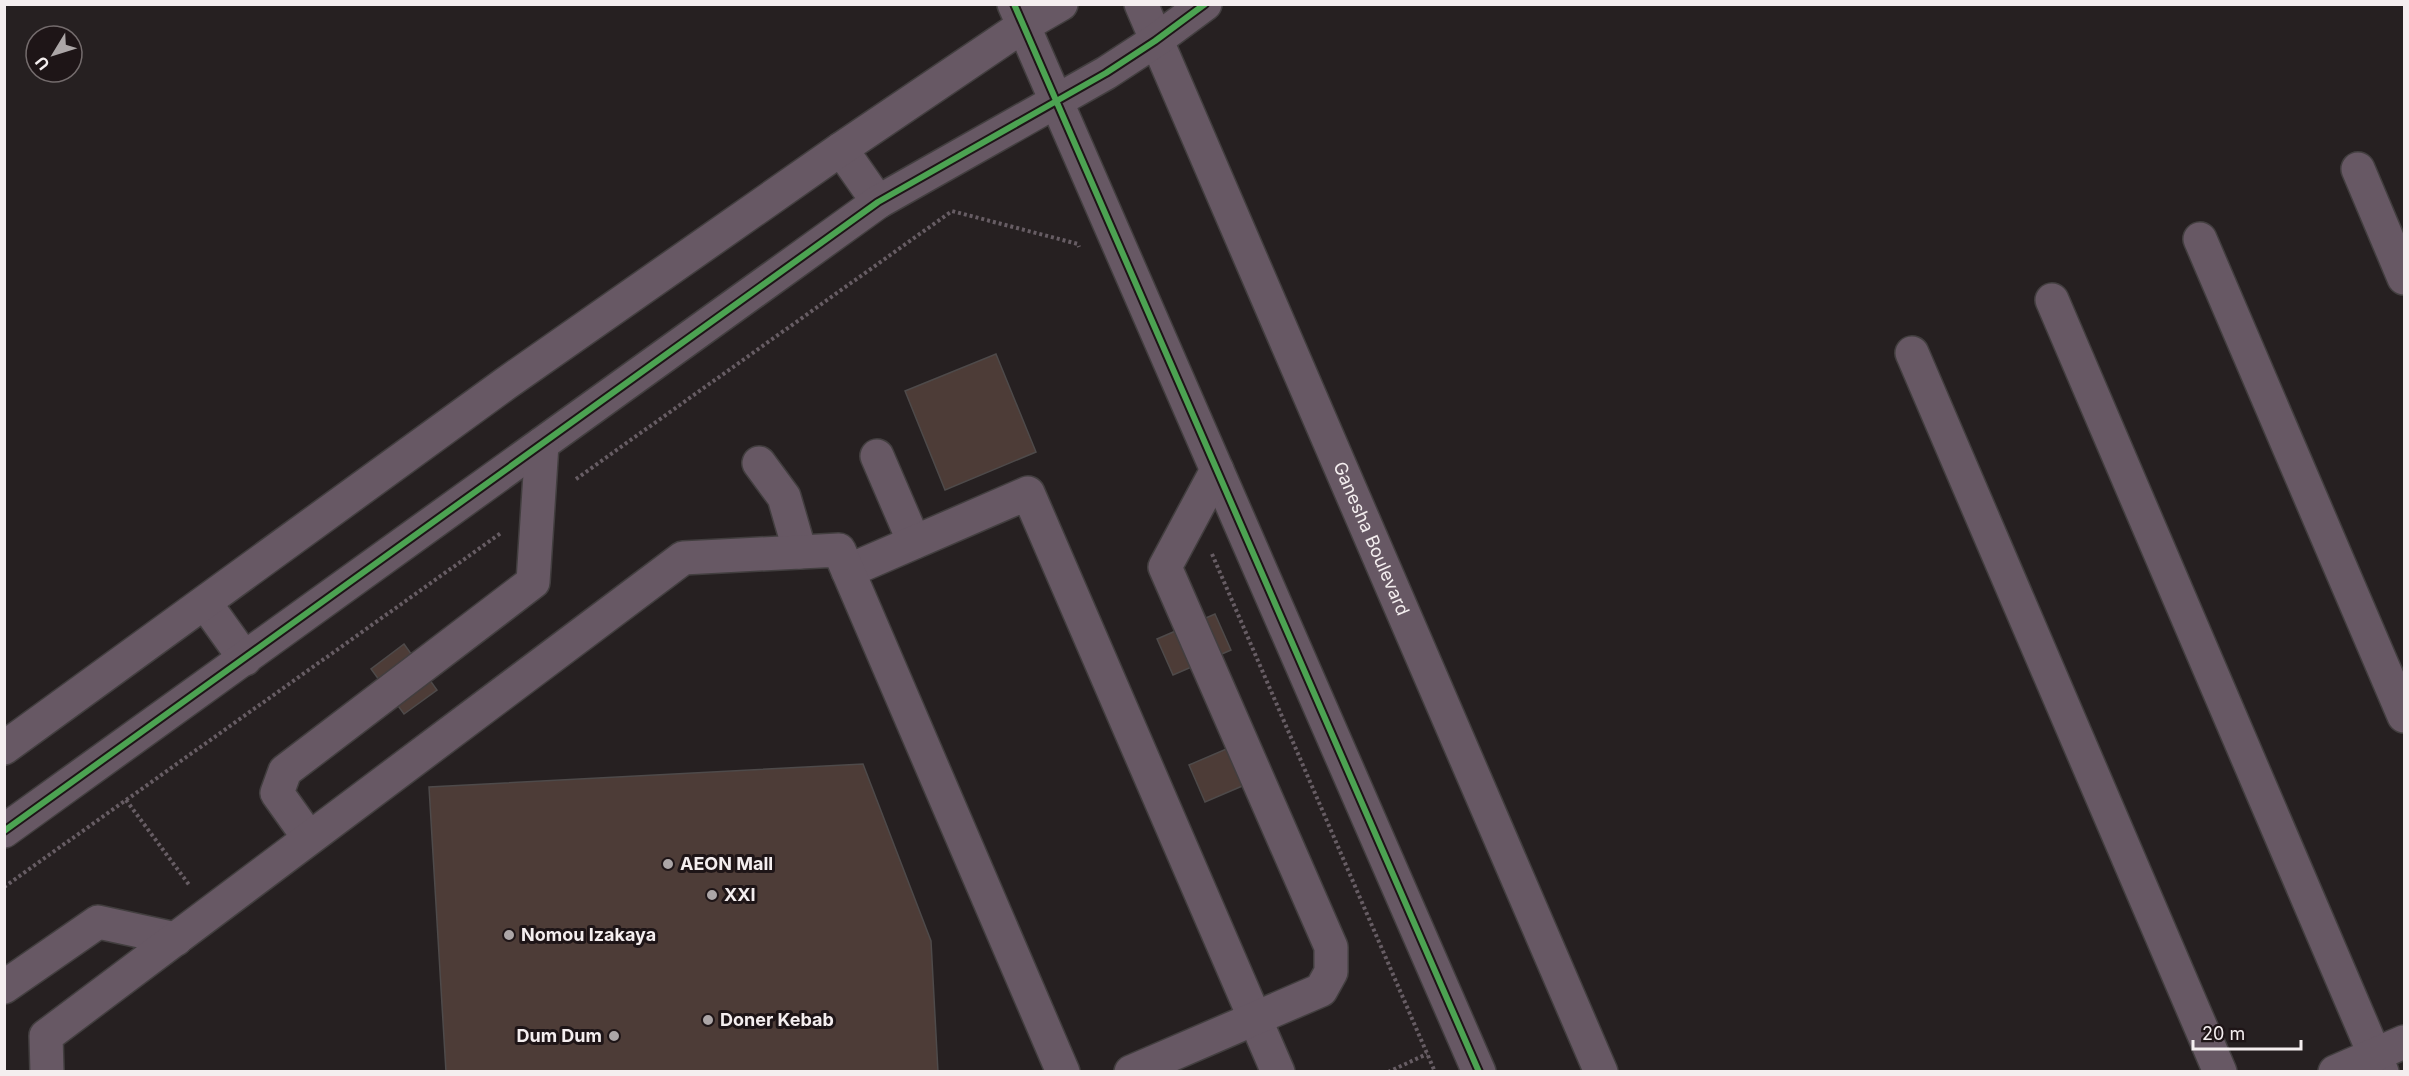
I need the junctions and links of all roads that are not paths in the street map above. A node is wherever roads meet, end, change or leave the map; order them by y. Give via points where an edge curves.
1 (1061, 4) edge
2 (1141, 4) edge
3 (1205, 4) edge
4 (1019, 15) edge
5 (1155, 40) junction
6 (1056, 101) junction
7 (841, 149) junction
8 (2358, 168) dead end
9 (878, 202) junction
10 (2200, 239) dead end
11 (2404, 278) edge
12 (2052, 300) dead end
13 (1912, 353) dead end
14 (542, 444) junction
15 (877, 456) dead end
16 (759, 463) dead end
17 (1217, 470) junction
18 (914, 542) junction
19 (800, 552) junction
20 (848, 571) junction
21 (206, 603) junction
22 (245, 659) junction
23 (2404, 716) edge
24 (4, 748) edge
25 (4, 831) edge
26 (309, 838) junction
27 (176, 939) junction
28 (4, 987) edge
29 (1255, 1019) junction
30 (2387, 1056) edge
31 (47, 1071) edge
32 (1063, 1071) edge
33 (1131, 1071) edge
34 (1278, 1071) edge
35 (1479, 1071) edge
36 (1601, 1071) edge
37 (2220, 1071) edge
38 (2335, 1071) edge

1 - 4 street
2 - 5 street, Ganesha Boulevard
3 - 5 street
4 - 6 street
4 - 7 street
5 - 6 street
5 - 36 street, Ganesha Boulevard
6 - 9 street
6 - 17 street
7 - 9 street
7 - 21 street via 505,384
8 - 11 street
9 - 14 street
10 - 23 street
12 - 30 street
13 - 37 street
14 - 22 street
14 - 26 street via 533,582 285,771 277,793
15 - 18 street
16 - 19 street via 784,497
17 - 29 street via 1165,567 1331,947 1330,972 1321,990
17 - 35 street
18 - 20 street
18 - 29 street via 1028,493
19 - 20 street via 839,550
19 - 26 street via 683,558
20 - 32 street
21 - 22 street
21 - 24 street
22 - 25 street
26 - 27 street
27 - 28 street via 98,922
27 - 31 street via 45,1036
29 - 33 street
29 - 34 street
30 - 38 street

